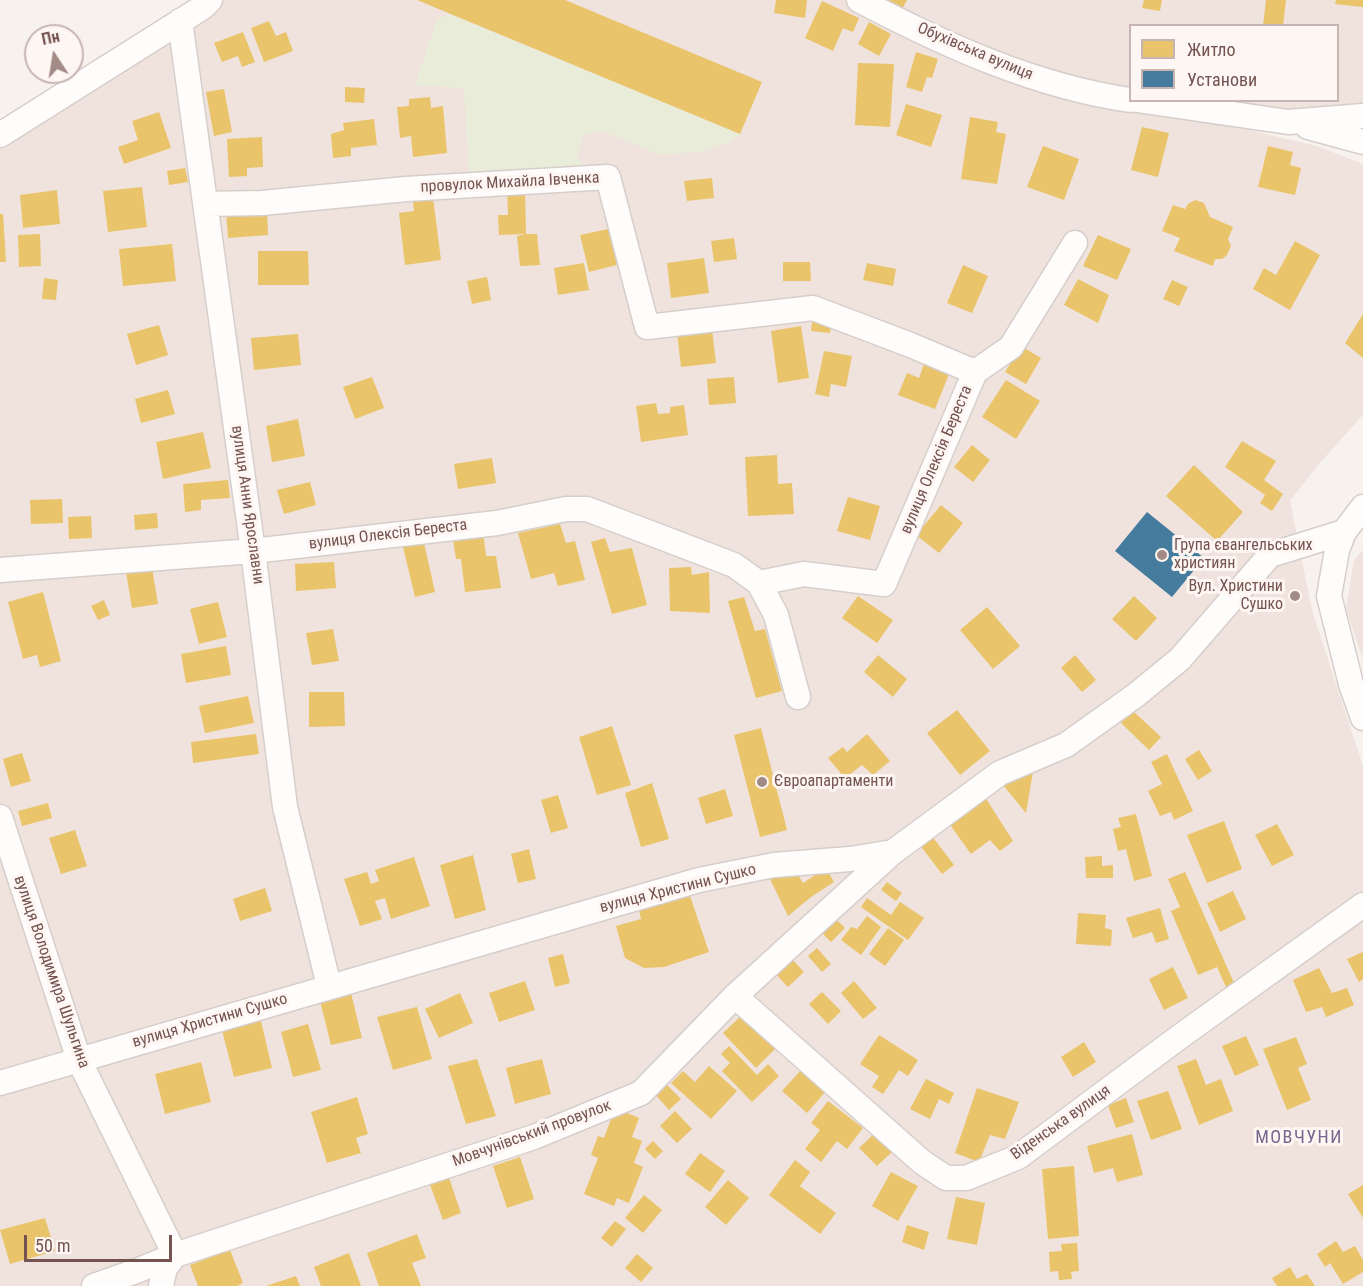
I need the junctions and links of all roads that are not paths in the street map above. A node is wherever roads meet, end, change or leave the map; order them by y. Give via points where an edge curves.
1 (210, 0) edge
2 (859, 0) edge
3 (180, 21) junction
4 (1129, 100) edge
5 (1151, 102) edge
6 (1363, 116) edge
7 (1288, 122) junction
8 (0, 135) edge
9 (1363, 142) edge
10 (206, 204) junction
11 (1075, 243) dead end
12 (975, 372) junction
13 (1363, 507) edge
14 (1344, 532) junction
15 (253, 551) junction
16 (0, 570) edge
17 (759, 583) junction
18 (798, 697) dead end
19 (1363, 718) edge
20 (0, 817) edge
21 (4, 846) edge
22 (893, 852) junction
23 (1363, 905) edge
24 (329, 986) junction
25 (735, 996) junction
26 (79, 1060) junction
27 (0, 1083) edge
28 (175, 1255) junction
29 (93, 1286) edge
30 (161, 1286) edge

1 - 3 street
2 - 4 street, Обухівська вулиця via 995,64 1050,83
3 - 8 street
3 - 10 street, вулиця Анни Ярославни
5 - 7 street
6 - 7 street
7 - 9 street
10 - 12 street, провулок Михайла Івченка via 609,177 647,327 813,308
10 - 15 street, вулиця Анни Ярославни
11 - 12 street, вулиця Олексія Береста via 1011,347
12 - 17 street, вулиця Олексія Береста via 884,584 804,574
13 - 14 street
14 - 19 street via 1332,570 1329,597
14 - 22 street, вулиця Христини Сушко via 1270,555 1180,659 1136,695 1066,745 1000,773
15 - 16 street, вулиця Олексія Береста
15 - 17 street, вулиця Олексія Береста via 587,509 734,565
15 - 24 street, вулиця Анни Ярославни via 285,807
17 - 18 street, вулиця Олексія Береста via 776,615
20 - 21 street, вулиця Володимира Шульгина
21 - 26 street, вулиця Володимира Шульгина
22 - 24 street, вулиця Христини Сушко via 774,865 699,880
22 - 25 street, Мовчунівський провулок
23 - 25 street, Віденська вулиця via 1018,1157 966,1178 945,1178 922,1162
24 - 26 street, вулиця Христини Сушко
25 - 28 street, Мовчунівський провулок via 641,1092 534,1137
26 - 27 street, вулиця Христини Сушко
26 - 28 street, вулиця Володимира Шульгина
28 - 29 street, Мовчунівський провулок
28 - 30 street via 165,1268

